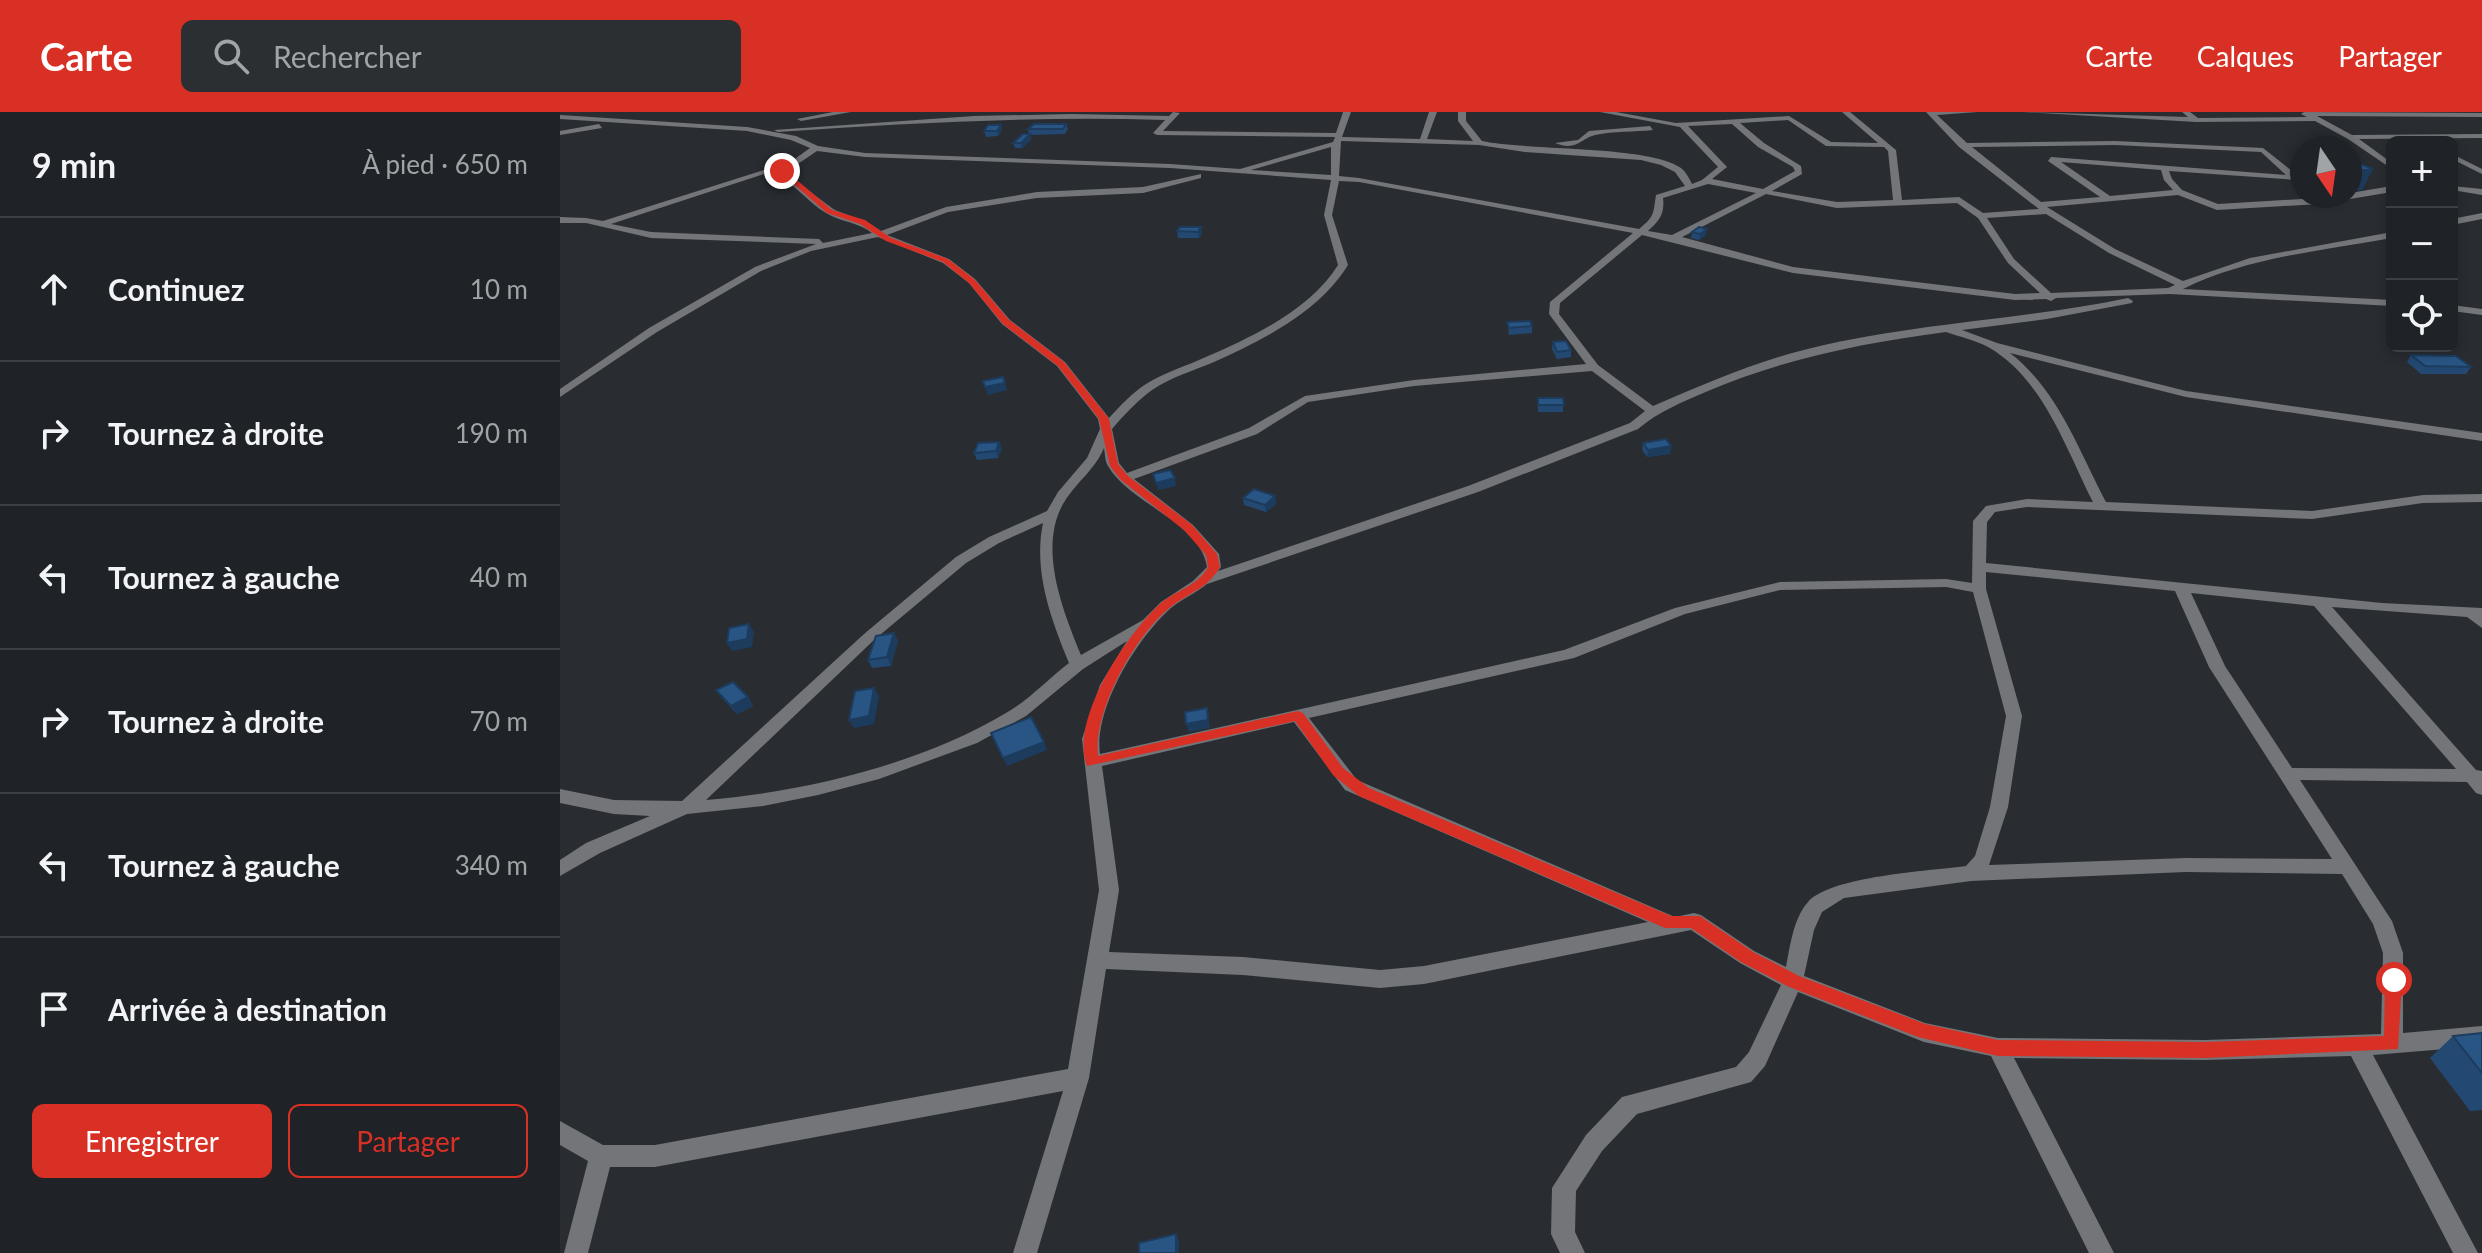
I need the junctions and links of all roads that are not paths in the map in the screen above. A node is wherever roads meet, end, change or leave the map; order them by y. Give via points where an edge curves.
1 (672, 112) edge
2 (847, 112) edge
3 (1347, 112) edge
4 (1433, 112) edge
5 (1462, 112) edge
6 (1604, 112) edge
7 (1758, 112) edge
8 (1846, 112) edge
9 (1931, 112) edge
10 (1974, 112) edge
11 (2027, 112) edge
12 (2186, 112) edge
13 (2303, 113) edge
14 (985, 114) edge
15 (2082, 114) edge
16 (1174, 115) edge
17 (2482, 115) edge
18 (560, 117) edge
19 (2317, 119) junction
20 (1766, 120) junction
21 (2196, 120) junction
22 (2230, 120) junction
23 (628, 122) junction
24 (1734, 122) junction
25 (698, 125) junction
26 (1679, 125) junction
27 (747, 129) junction
28 (2241, 130) dead end
29 (761, 131) junction
30 (560, 133) edge
31 (2349, 136) edge
32 (2482, 136) edge
33 (2362, 137) edge
34 (2386, 138) edge
35 (2458, 138) edge
36 (1336, 140) junction
37 (1519, 140) dead end
38 (2252, 140) dead end
39 (1423, 141) junction
40 (1479, 143) junction
41 (2106, 143) junction
42 (2036, 144) junction
43 (1887, 145) junction
44 (1962, 145) junction
45 (2362, 145) edge
46 (816, 148) junction
47 (2263, 150) junction
48 (2051, 159) junction
49 (2458, 159) edge
50 (791, 163) junction
51 (2386, 163) edge
52 (2164, 167) junction
53 (2290, 172) edge
54 (2482, 172) edge
55 (1229, 173) junction
56 (2290, 177) edge
57 (1335, 178) junction
58 (1708, 181) junction
59 (2362, 182) edge
60 (1689, 186) junction
61 (2386, 186) edge
62 (2386, 188) edge
63 (2458, 189) edge
64 (2179, 192) junction
65 (2482, 192) edge
66 (1762, 193) junction
67 (2109, 199) junction
68 (1898, 204) junction
69 (2045, 208) junction
70 (1981, 216) junction
71 (2481, 217) edge
72 (560, 220) edge
73 (2458, 221) edge
74 (607, 222) junction
75 (1640, 232) junction
76 (881, 234) junction
77 (2386, 236) edge
78 (1673, 238) junction
79 (828, 243) junction
80 (2176, 288) junction
81 (2051, 298) junction
82 (2386, 303) edge
83 (2458, 309) edge
84 (2482, 312) edge
85 (1943, 327) junction
86 (1995, 346) junction
87 (1594, 367) junction
88 (560, 394) edge
89 (1652, 411) junction
90 (1106, 430) junction
91 (2482, 437) edge
92 (1125, 478) junction
93 (2482, 498) edge
94 (2101, 505) junction
95 (1053, 513) junction
96 (1980, 567) junction
97 (1207, 580) junction
98 (2181, 588) junction
99 (1979, 589) junction
100 (2319, 602) junction
101 (2478, 616) edge
102 (1150, 620) junction
103 (1077, 664) junction
104 (1298, 716) junction
105 (1092, 762) junction
106 (2286, 774) junction
107 (2479, 780) edge
108 (560, 796) edge
109 (687, 807) junction
110 (2347, 867) junction
111 (560, 869) edge
112 (1971, 873) junction
113 (1670, 923) junction
114 (1100, 960) junction
115 (1793, 981) junction
116 (2482, 1036) edge
117 (2392, 1044) junction
118 (2357, 1046) junction
119 (1998, 1048) junction
120 (1078, 1078) junction
121 (560, 1132) edge
122 (601, 1156) junction
123 (576, 1253) edge
124 (1025, 1253) edge
125 (1573, 1253) edge
126 (2102, 1253) edge
127 (2466, 1253) edge

1 - 25 street
2 - 27 street
3 - 36 street
4 - 39 street
5 - 40 street via 1462,121
6 - 26 street
7 - 20 street
8 - 43 street
9 - 10 street
9 - 44 street
11 - 15 street
12 - 21 street
13 - 17 street
13 - 19 street
14 - 16 street
14 - 29 street
15 - 21 street
15 - 41 street
16 - 36 street via 1157,133
18 - 23 street
19 - 22 street
19 - 31 street
20 - 24 street
20 - 43 street via 1792,119 1831,145
21 - 22 street
22 - 28 street
23 - 25 street
23 - 30 street
24 - 26 street
24 - 66 street via 1800,170
25 - 27 street
26 - 37 street via 1589,133 1577,143
26 - 58 street via 1723,167
27 - 29 street
29 - 46 street
32 - 35 street
33 - 34 street
36 - 39 street
36 - 55 street
36 - 57 street
38 - 47 street
39 - 40 street
40 - 60 street via 1507,150 1647,159 1675,168
41 - 42 street
41 - 47 street
42 - 44 street
42 - 48 street
43 - 68 street
44 - 69 street
45 - 51 street
46 - 50 street
46 - 55 street via 865,155
47 - 53 street
48 - 52 street
48 - 67 street
49 - 54 street
50 - 74 street
50 - 76 street via 782,171 784,176 815,202
52 - 56 street
52 - 64 street
55 - 57 street
55 - 76 street via 1180,178 1143,190 1007,199 946,210
57 - 75 street via 1411,186
57 - 90 street via 1328,215 1343,265 1336,282 1220,355 1163,379
58 - 60 street
58 - 66 street
59 - 61 street
60 - 75 street via 1659,197 1658,216
62 - 64 street via 2320,201 2217,207
63 - 65 street
64 - 67 street
66 - 68 street via 1837,205
66 - 78 street
67 - 69 street
68 - 70 street via 1959,200
69 - 70 street
69 - 80 street
70 - 81 street via 2011,261
71 - 73 street
72 - 74 street
74 - 79 street via 649,235 771,236
75 - 78 street
75 - 87 street via 1555,302 1554,314
76 - 79 street
76 - 90 street via 946,261 972,281 1006,322 1061,364 1104,419
77 - 80 street via 2206,271
78 - 81 street via 1793,270
79 - 88 street via 758,269 653,330
80 - 81 street
80 - 82 street
80 - 85 street via 2050,317
83 - 84 street
85 - 86 street
85 - 89 street via 1799,355
86 - 91 street via 2186,394
86 - 94 street via 2026,372 2049,404
87 - 89 street
87 - 92 street via 1305,399 1253,431
89 - 97 street via 1634,426 1473,489
90 - 92 street via 1113,464
90 - 95 street via 1093,458
92 - 97 street via 1212,554 1214,567
93 - 94 street via 2423,499 2312,515
94 - 96 street via 2027,503 1991,509 1980,521
95 - 103 street via 1048,567 1055,611
95 - 109 street via 961,560 869,637
96 - 98 street
96 - 99 street
97 - 102 street
98 - 100 street
98 - 106 street via 2217,667
99 - 104 street via 1946,583 1780,586 1680,611 1568,654
99 - 112 street via 2014,716 1999,807 1983,859
100 - 101 street
100 - 107 street
102 - 103 street
102 - 105 street via 1094,715
103 - 109 street via 1014,716 963,743 878,772 771,797
104 - 105 street
104 - 113 street via 1351,785
105 - 114 street via 1109,890
106 - 107 street
106 - 110 street
108 - 109 street via 615,807
109 - 111 street via 593,848
110 - 112 street via 2186,865
110 - 117 street via 2382,921 2393,953
112 - 115 street via 1840,891 1815,907
113 - 114 street via 1424,975 1380,979
113 - 115 street via 1694,921
114 - 120 street
115 - 119 street via 1924,1032
115 - 125 street via 1757,1059 1743,1075 1630,1105 1594,1143 1564,1188 1563,1234
116 - 117 street
117 - 118 street
118 - 119 street
118 - 127 street
119 - 126 street
120 - 122 street via 655,1156
120 - 124 street
121 - 122 street
122 - 123 street

